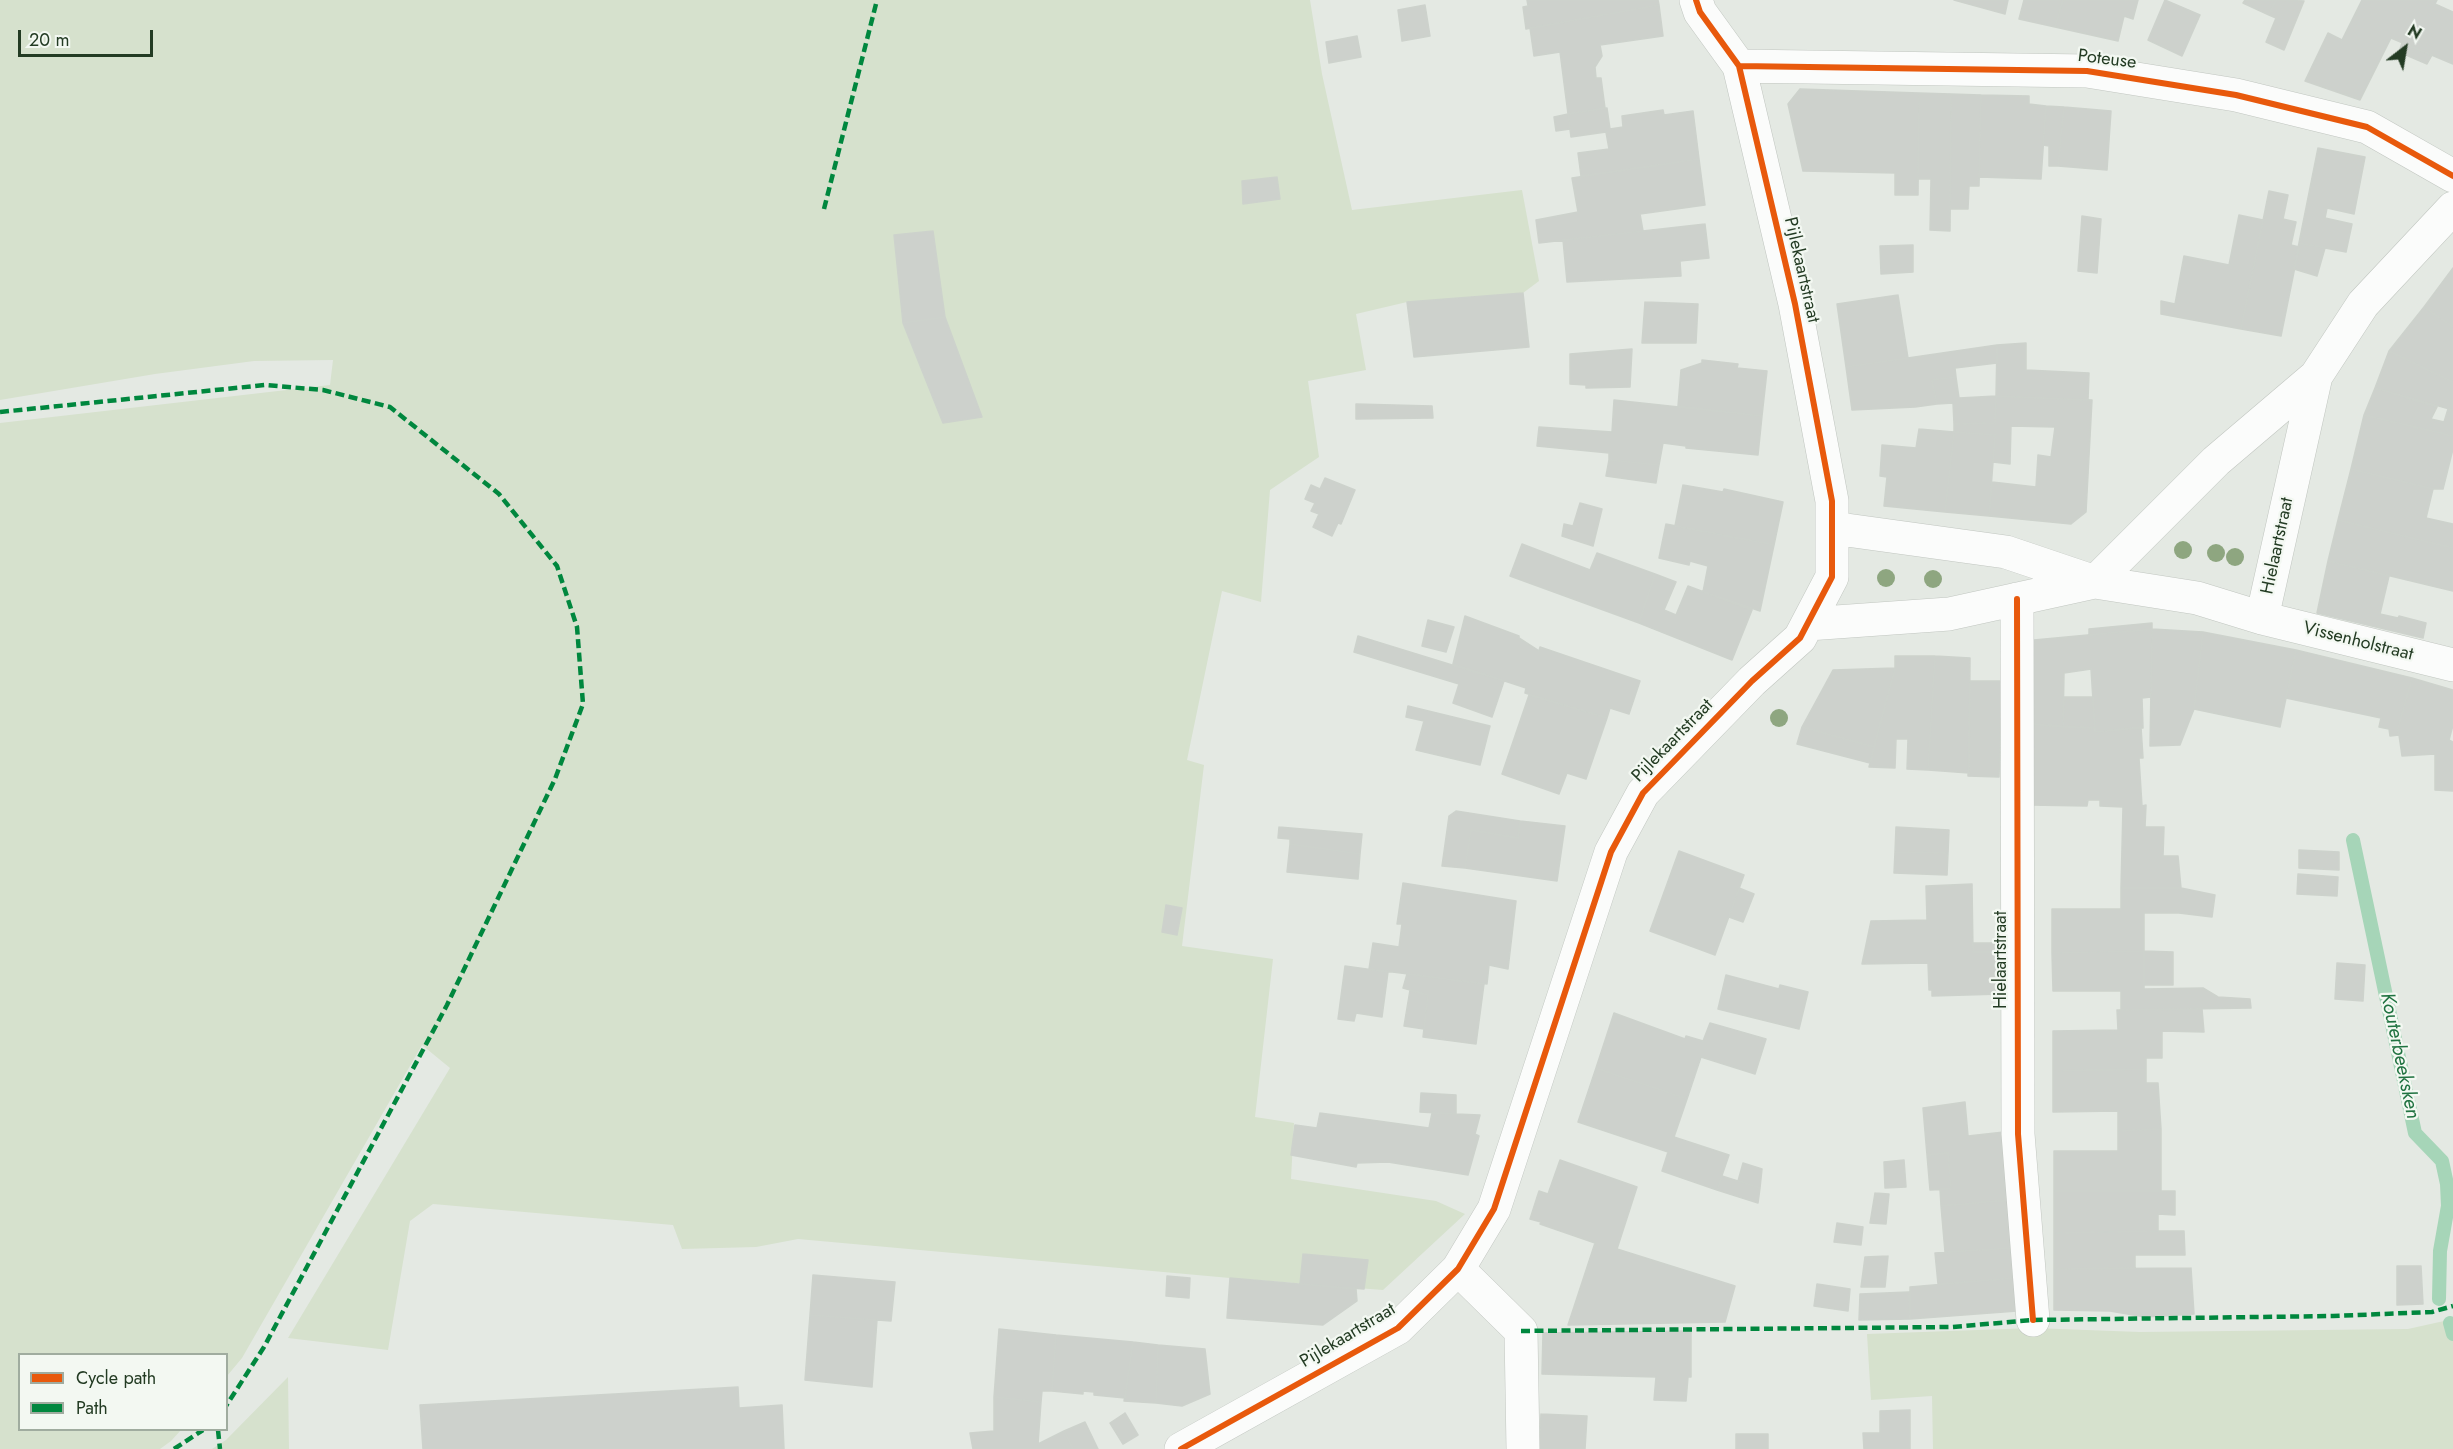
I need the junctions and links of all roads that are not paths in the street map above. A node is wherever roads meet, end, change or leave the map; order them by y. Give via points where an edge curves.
1 (1696, 0) edge
2 (1739, 66) junction
3 (2453, 176) edge
4 (2453, 208) edge
5 (2316, 376) junction
6 (1832, 528) junction
7 (2095, 582) junction
8 (2017, 599) junction
9 (2262, 618) junction
10 (1808, 624) junction
11 (2453, 665) edge
12 (1458, 1269) junction
13 (2033, 1320) dead end
14 (1181, 1449) edge
15 (1523, 1449) edge

1 - 2 street, Pijlekaartstraat via 1700,12
2 - 3 street, Poteuse via 2086,71 2236,95 2367,127
2 - 6 street, Pijlekaartstraat via 1794,304 1832,501
4 - 5 street, Hielaartstraat via 2363,304
5 - 7 street, Hielaartstraat via 2216,461
5 - 9 street, Hielaartstraat
6 - 7 street, Hielaartstraat via 2006,552
6 - 10 street, Pijlekaartstraat via 1832,577
7 - 8 street, Hielaartstraat
7 - 9 street, Hielaartstraat via 2197,598
8 - 10 street, Hielaartstraat via 1949,614
8 - 13 street, Hielaartstraat via 2018,1134
9 - 11 street, Vissenholstraat
10 - 12 street, Pijlekaartstraat via 1800,638 1752,681 1643,793 1611,852 1494,1209
12 - 14 street, Pijlekaartstraat via 1398,1328
12 - 15 street via 1521,1331

